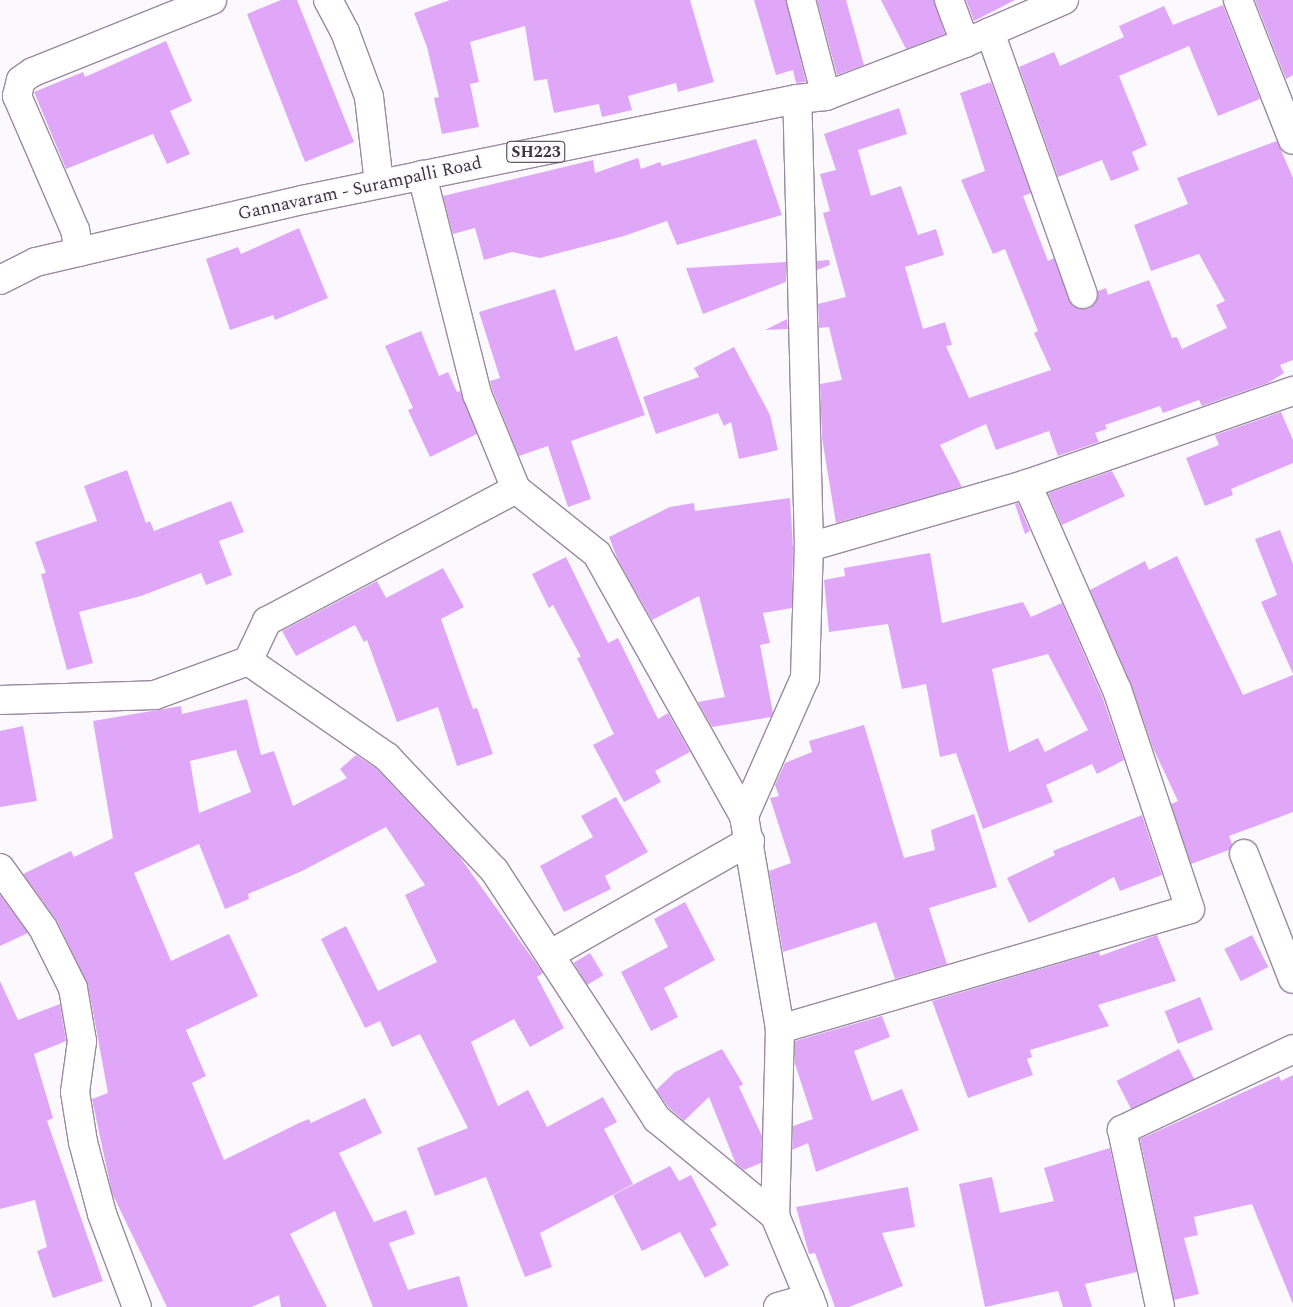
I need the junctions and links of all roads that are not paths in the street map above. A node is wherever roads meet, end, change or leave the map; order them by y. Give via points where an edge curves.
1 (212, 0) edge
2 (328, 0) edge
3 (801, 0) edge
4 (949, 0) edge
5 (1064, 0) edge
6 (1238, 0) edge
7 (990, 32) junction
8 (965, 43) junction
9 (826, 96) junction
10 (797, 99) junction
11 (1293, 140) edge
12 (422, 175) junction
13 (379, 183) junction
14 (79, 252) junction
15 (0, 280) edge
16 (1083, 294) dead end
17 (1293, 391) edge
18 (1027, 484) junction
19 (516, 489) junction
20 (808, 547) junction
21 (248, 661) junction
22 (0, 700) edge
23 (747, 828) junction
24 (1244, 854) dead end
25 (0, 868) edge
26 (551, 954) junction
27 (1293, 979) edge
28 (780, 1029) junction
29 (1293, 1049) edge
30 (775, 1216) junction
31 (812, 1303) edge
32 (137, 1307) edge
33 (778, 1307) edge
34 (1160, 1307) edge

1 - 14 street via 33,72 21,80 17,96 75,230
2 - 13 street via 345,32 369,97
3 - 9 street
4 - 8 street
5 - 7 street, Gannavaram - Surampalli Road / SH223
6 - 11 street
7 - 8 street, Gannavaram - Surampalli Road / SH223
7 - 16 street
8 - 9 street, Gannavaram - Surampalli Road / SH223
9 - 10 street, Gannavaram - Surampalli Road / SH223
10 - 12 street, Gannavaram - Surampalli Road / SH223
10 - 20 street
12 - 13 street, Gannavaram - Surampalli Road / SH223
12 - 19 street via 477,394
13 - 14 street, Gannavaram - Surampalli Road / SH223
14 - 15 street, Gannavaram - Surampalli Road / SH223 via 36,262
17 - 18 street
18 - 20 street
18 - 28 street via 1117,690 1190,909
19 - 21 street via 267,621
19 - 23 street via 597,554
20 - 23 street via 805,678
21 - 22 street via 155,694
21 - 26 street via 387,757 494,870
23 - 26 street
23 - 28 street
24 - 27 street
25 - 32 street via 43,928 73,988 82,1041 75,1092 83,1142 102,1214
26 - 30 street via 657,1119
28 - 30 street
29 - 34 street via 1122,1130
30 - 31 street
31 - 33 street

